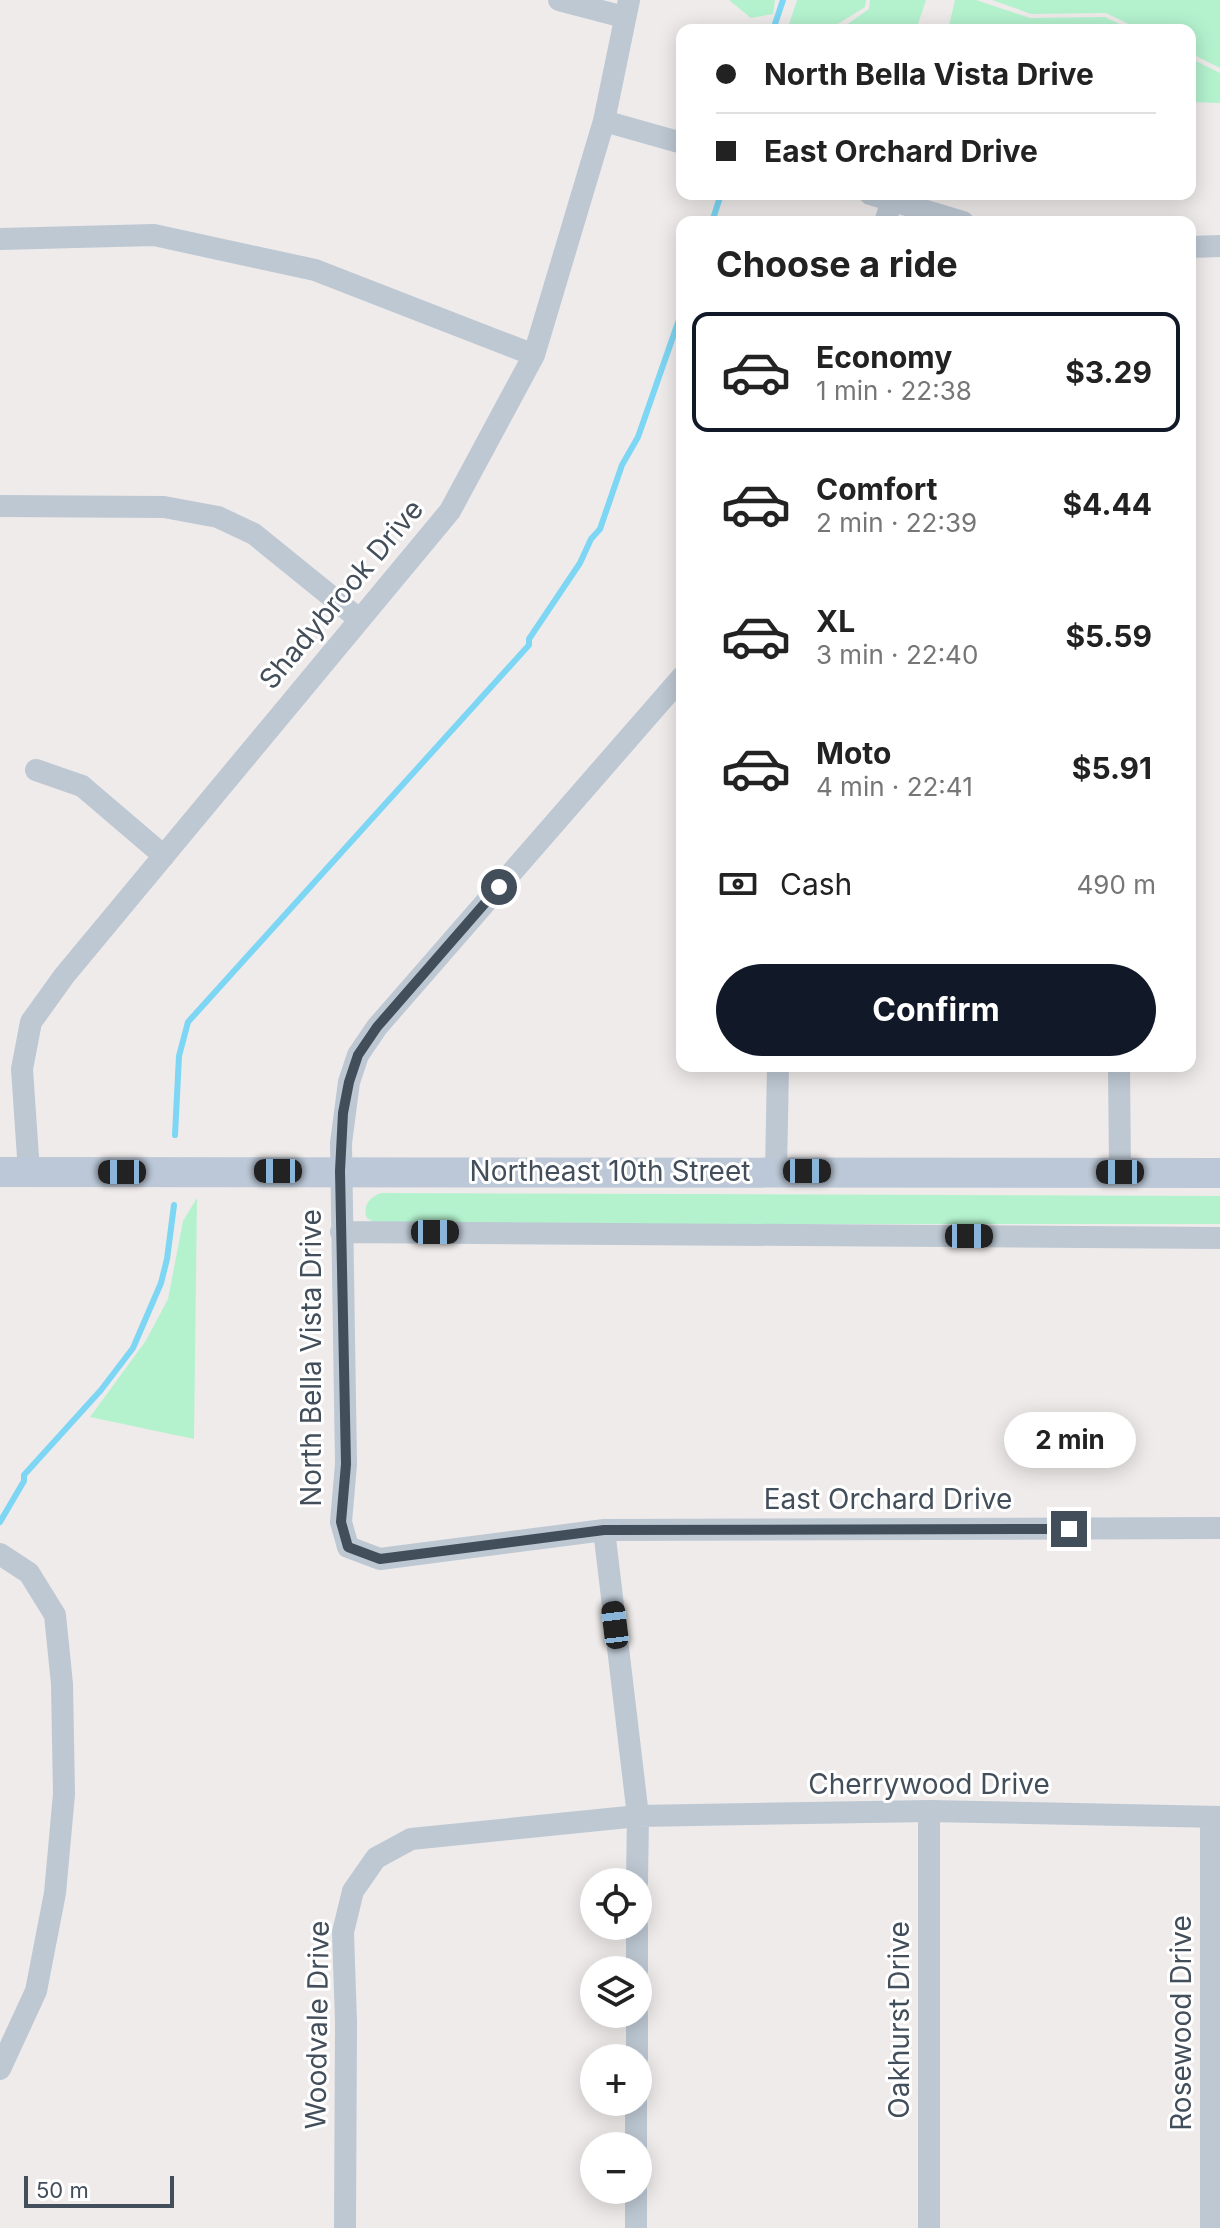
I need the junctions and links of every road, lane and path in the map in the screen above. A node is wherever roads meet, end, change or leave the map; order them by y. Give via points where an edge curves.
1 (559, 0) edge
2 (627, 9) edge
3 (604, 121) junction
4 (676, 141) edge
5 (901, 200) edge
6 (946, 216) edge
7 (0, 239) edge
8 (1220, 246) edge
9 (1196, 247) edge
10 (534, 355) junction
11 (0, 506) edge
12 (359, 619) junction
13 (676, 684) edge
14 (36, 770) dead end
15 (164, 856) junction
16 (778, 1072) edge
17 (1119, 1072) edge
18 (340, 1171) junction
19 (776, 1171) junction
20 (14, 1172) edge
21 (1120, 1172) junction
22 (1220, 1173) edge
23 (341, 1232) junction
24 (1220, 1238) edge
25 (1220, 1528) edge
26 (604, 1530) junction
27 (0, 1554) edge
28 (929, 1811) junction
29 (638, 1816) junction
30 (1216, 1817) edge
31 (637, 1868) edge
32 (0, 2069) edge
33 (636, 2204) edge
34 (345, 2228) edge
35 (636, 2228) edge
36 (929, 2228) edge
37 (1211, 2228) edge

1 - 2 street
2 - 3 street, Shadybrook Drive
3 - 4 street
3 - 10 street, Shadybrook Drive
5 - 6 street
7 - 10 street via 154,235 315,270
8 - 9 street
10 - 12 street, Shadybrook Drive via 450,511
11 - 12 street via 164,507 218,517 254,534
12 - 15 street, Shadybrook Drive
13 - 18 street, North Bella Vista Drive via 377,1027 358,1055 349,1082
14 - 15 street via 82,786
15 - 20 street, Shadybrook Drive via 31,1022
16 - 19 street
17 - 21 street
18 - 19 main road, Northeast 10th Street
18 - 20 main road, Northeast 10th Street
18 - 23 street, North Bella Vista Drive
19 - 21 main road, Northeast 10th Street
21 - 22 main road, Northeast 10th Street
23 - 24 street
23 - 26 street, North Bella Vista Drive via 346,1464 341,1522 348,1547 380,1559
25 - 26 street, East Orchard Drive
26 - 29 street
27 - 32 street via 29,1573 55,1615 64,1794 55,1893 36,1991
28 - 29 street, Cherrywood Drive
28 - 30 street, Cherrywood Drive
28 - 36 street, Oakhurst Drive
29 - 31 street
29 - 34 street, Woodvale Drive via 411,1839 376,1858 353,1891 343,1932
30 - 37 street, Rosewood Drive
33 - 35 street

